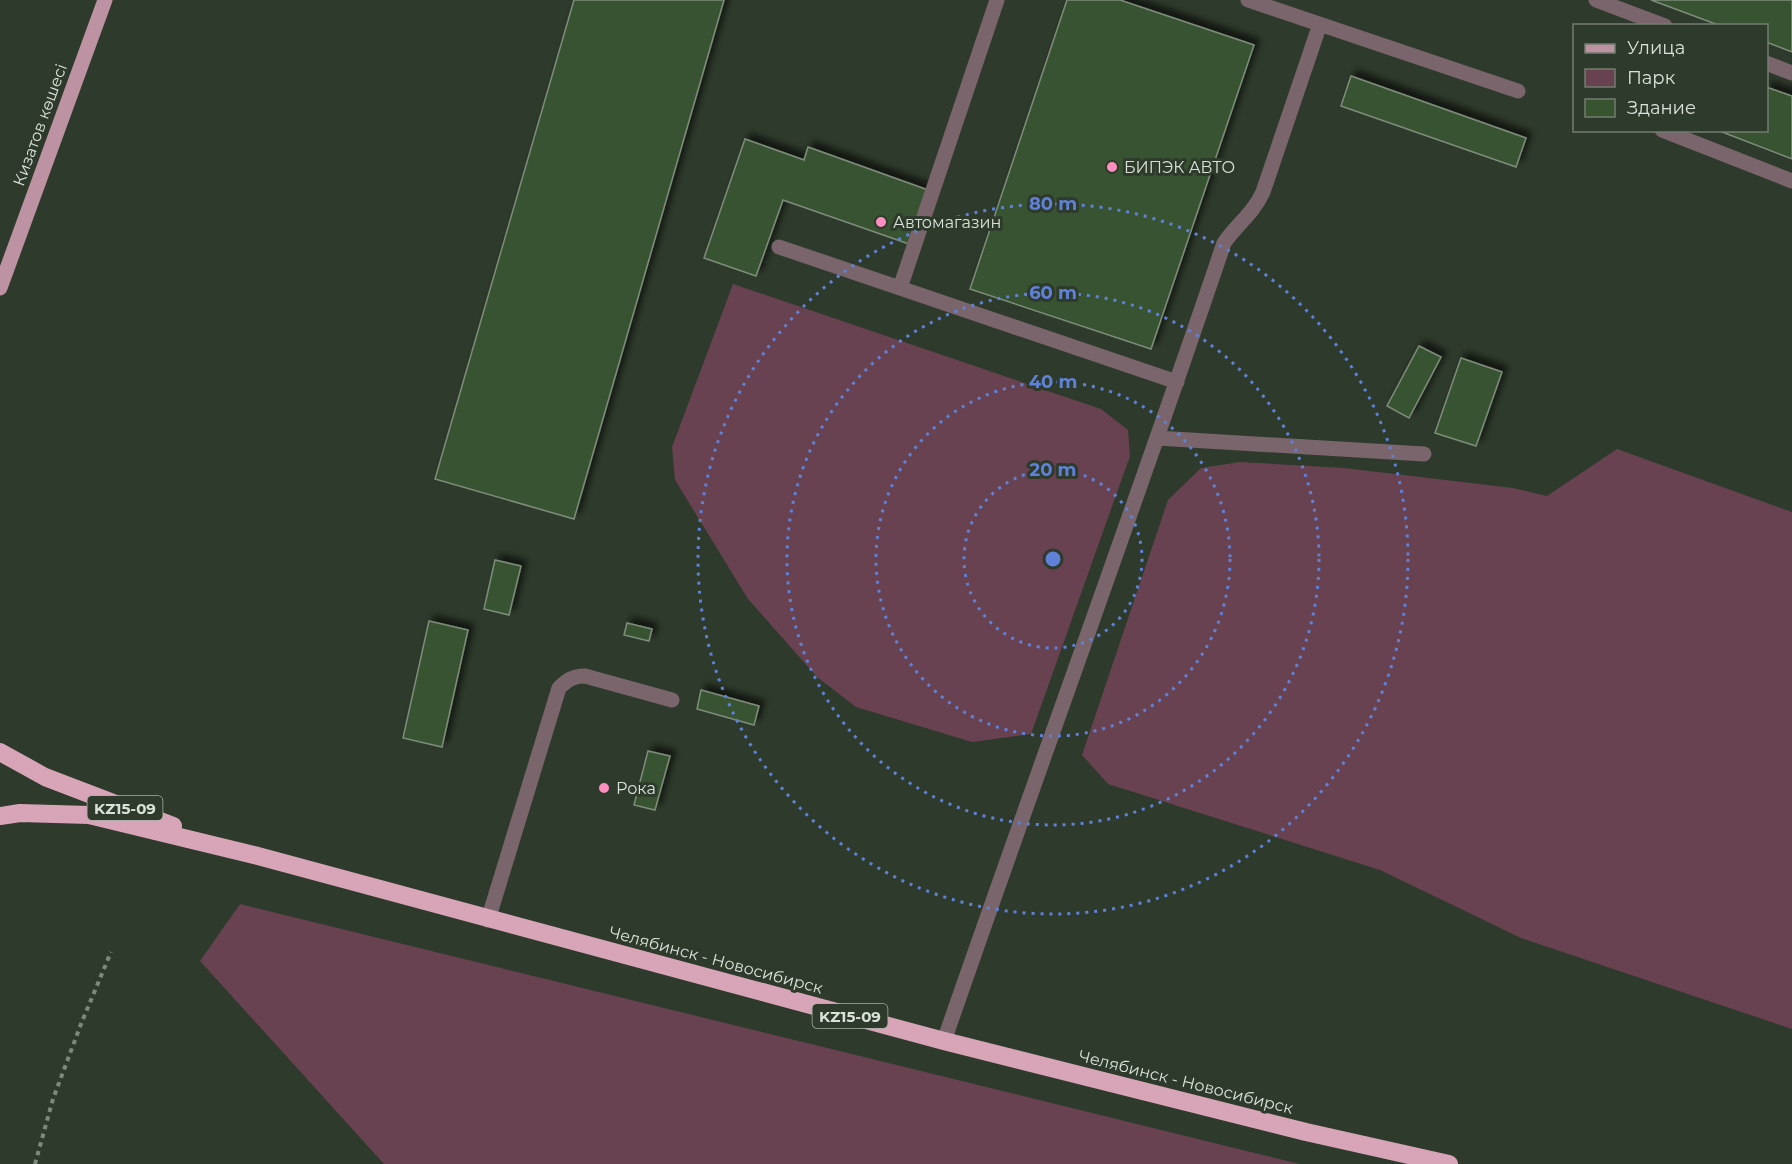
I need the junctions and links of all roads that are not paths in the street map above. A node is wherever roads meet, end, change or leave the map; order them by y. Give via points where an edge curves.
1 (105, 0) edge
2 (997, 0) edge
3 (1248, 0) edge
4 (1596, 0) edge
5 (1320, 24) junction
6 (1660, 24) edge
7 (1768, 63) edge
8 (1792, 73) edge
9 (1518, 91) dead end
10 (1667, 132) edge
11 (1792, 181) edge
12 (779, 247) dead end
13 (8, 262) junction
14 (0, 279) edge
15 (0, 288) edge
16 (900, 288) junction
17 (1177, 382) junction
18 (1157, 438) junction
19 (1424, 454) dead end
20 (672, 700) dead end
21 (0, 752) edge
22 (0, 816) edge
23 (254, 855) junction
24 (488, 920) junction
25 (944, 1041) junction
26 (1449, 1164) edge

1 - 13 main road, Кизатов көшесі
2 - 16 lane
3 - 5 lane
4 - 6 lane
5 - 9 lane
5 - 17 lane via 1263,192 1256,208 1224,243
7 - 8 lane
10 - 11 lane
12 - 16 lane
13 - 14 main road, Кизатов көшесі
13 - 15 main road, Кизатов көшесі
16 - 17 lane
17 - 18 lane
18 - 19 lane
18 - 25 lane
20 - 24 lane via 585,676 575,676 559,688
21 - 23 highway, Челябинск - Новосибирск / KZ15-09 via 75,790
22 - 23 highway, Челябинск - Новосибирск / KZ15-09 via 89,816
23 - 24 highway, Челябинск - Новосибирск / KZ15-09
24 - 25 highway, Челябинск - Новосибирск / KZ15-09
25 - 26 highway, Челябинск - Новосибирск / KZ15-09

